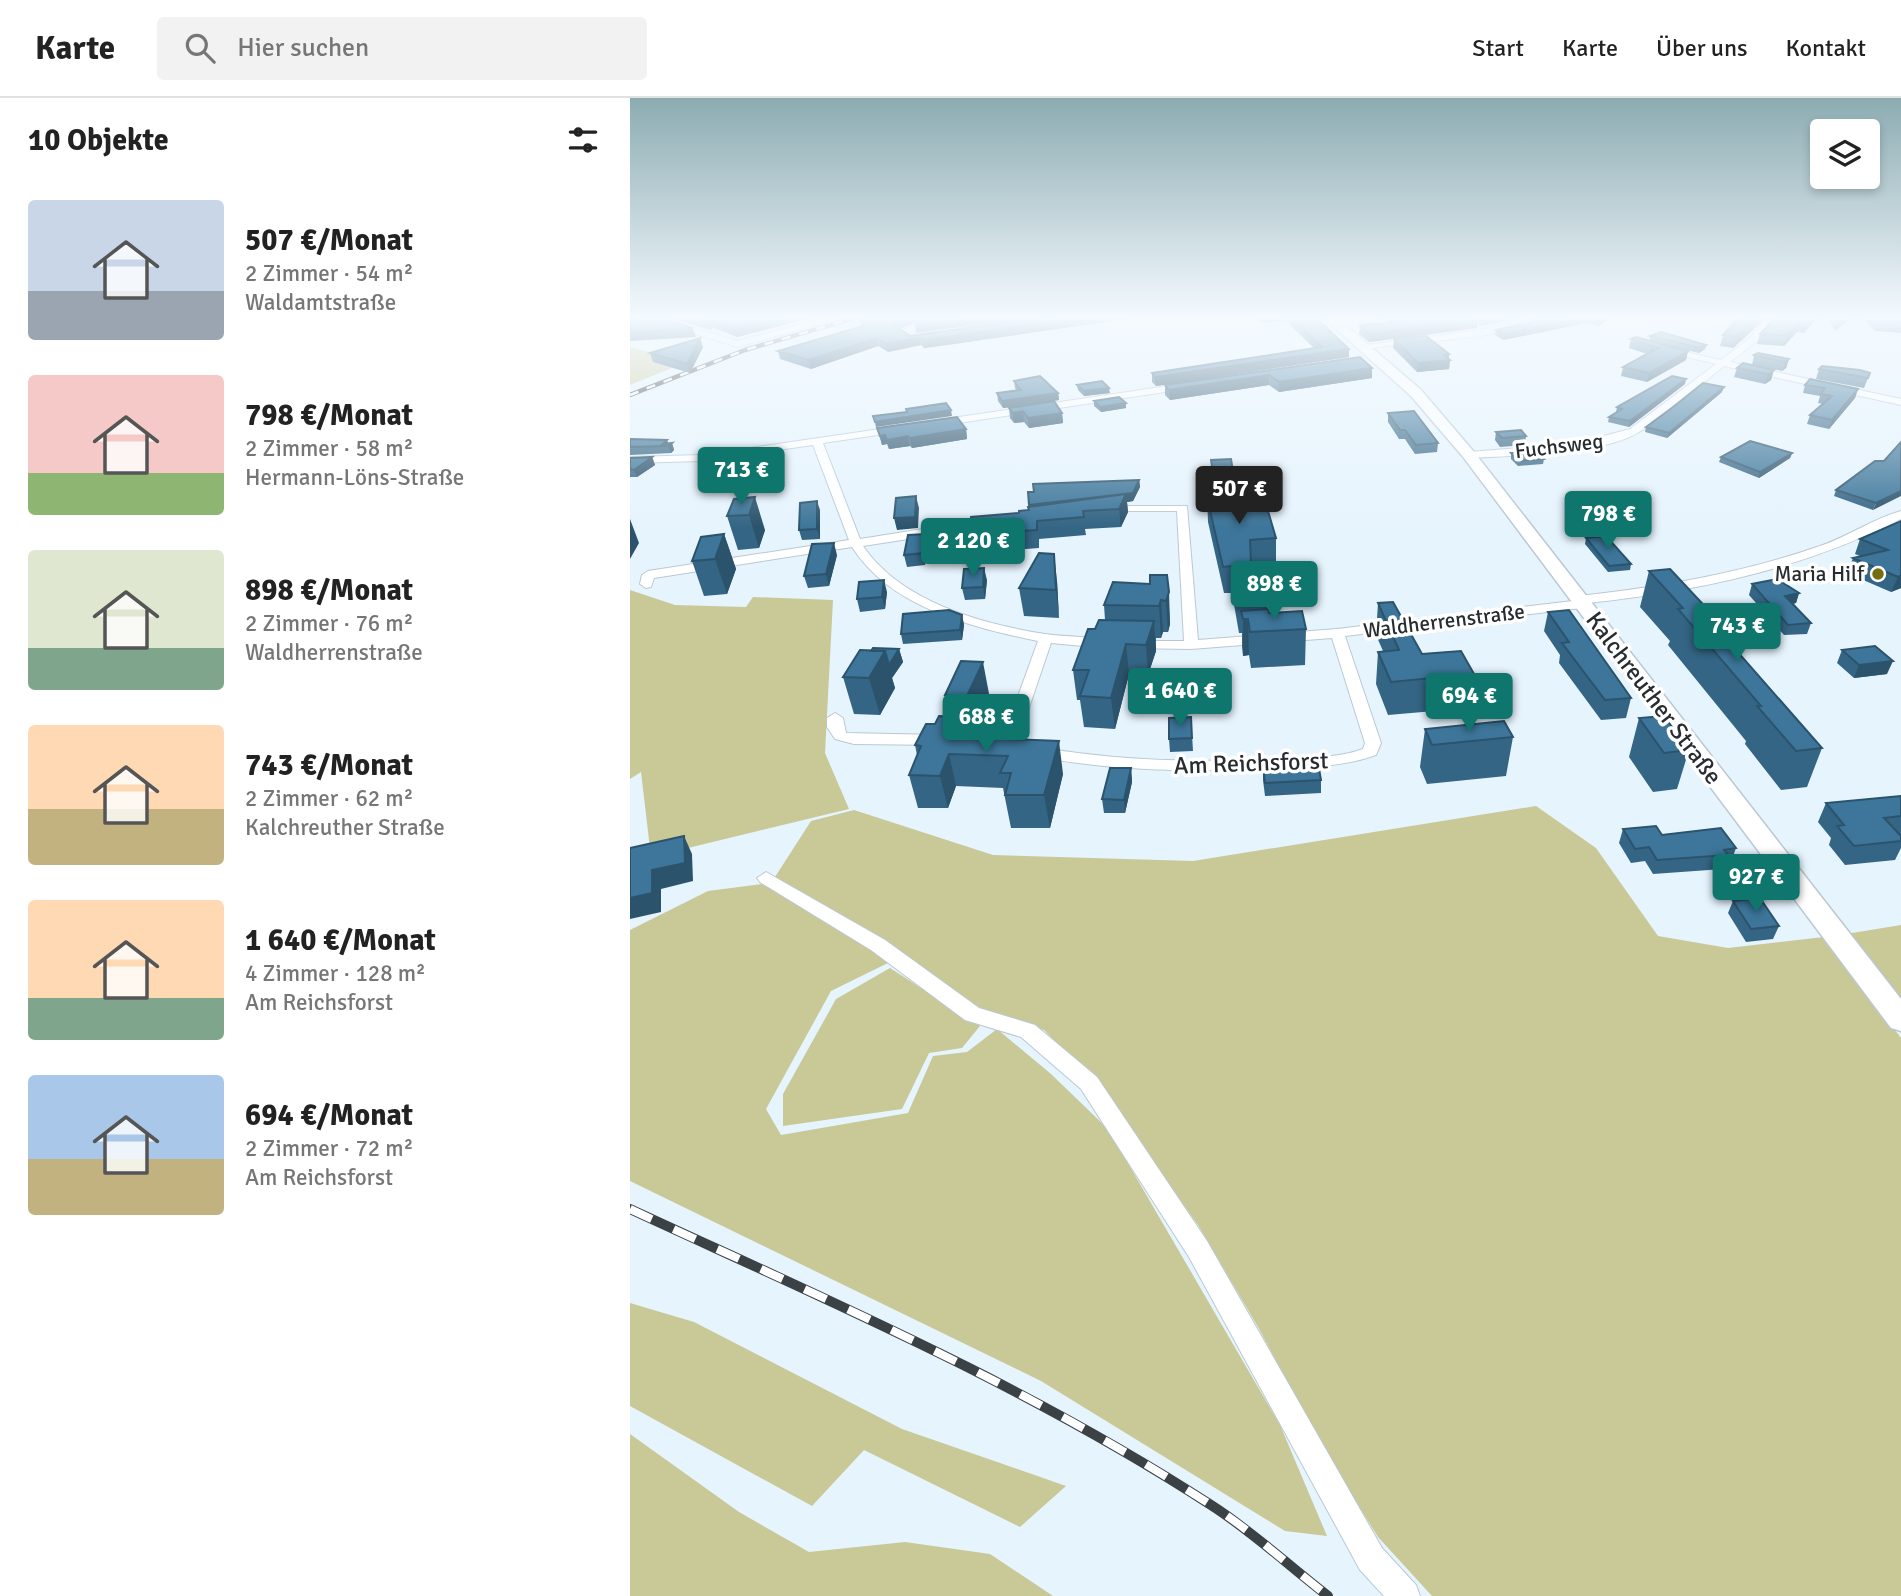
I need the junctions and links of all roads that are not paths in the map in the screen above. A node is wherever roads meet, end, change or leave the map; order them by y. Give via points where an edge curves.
1 (1177, 388) edge
2 (1410, 388) edge
3 (1687, 388) edge
4 (1835, 388) edge
5 (1901, 402) edge
6 (928, 425) edge
7 (916, 427) edge
8 (817, 442) junction
9 (1469, 455) junction
10 (630, 460) edge
11 (1087, 510) edge
12 (1901, 514) edge
13 (1010, 520) edge
14 (856, 543) junction
15 (646, 584) dead end
16 (1581, 602) junction
17 (1337, 633) junction
18 (1046, 638) junction
19 (1191, 645) junction
20 (835, 718) dead end
21 (955, 740) edge
22 (766, 877) dead end
23 (1901, 1020) edge
24 (1405, 1596) edge

1 - 6 street
2 - 9 street, Kalchreuther Straße
3 - 9 street, Fuchsweg via 1642,427 1615,439 1578,447
4 - 5 street
7 - 8 street
8 - 10 street via 683,460
8 - 14 street, Waldherrenstraße
9 - 16 street, Kalchreuther Straße
11 - 19 street via 1183,508
12 - 16 street, Waldherrenstraße via 1800,557 1741,573
13 - 14 street
14 - 15 street via 648,575
14 - 18 street, Waldherrenstraße via 877,570 926,602 954,615
16 - 17 street, Waldherrenstraße
16 - 23 street, Kalchreuther Straße
17 - 18 street, Am Reichsforst via 1373,743 1370,752 1357,757 1202,768 1064,759 1001,746
17 - 19 street, Waldherrenstraße
18 - 19 street, Waldherrenstraße
20 - 21 street via 840,736 853,739
22 - 24 street via 878,945 972,1014 1028,1031 1088,1083 1198,1249 1371,1559

